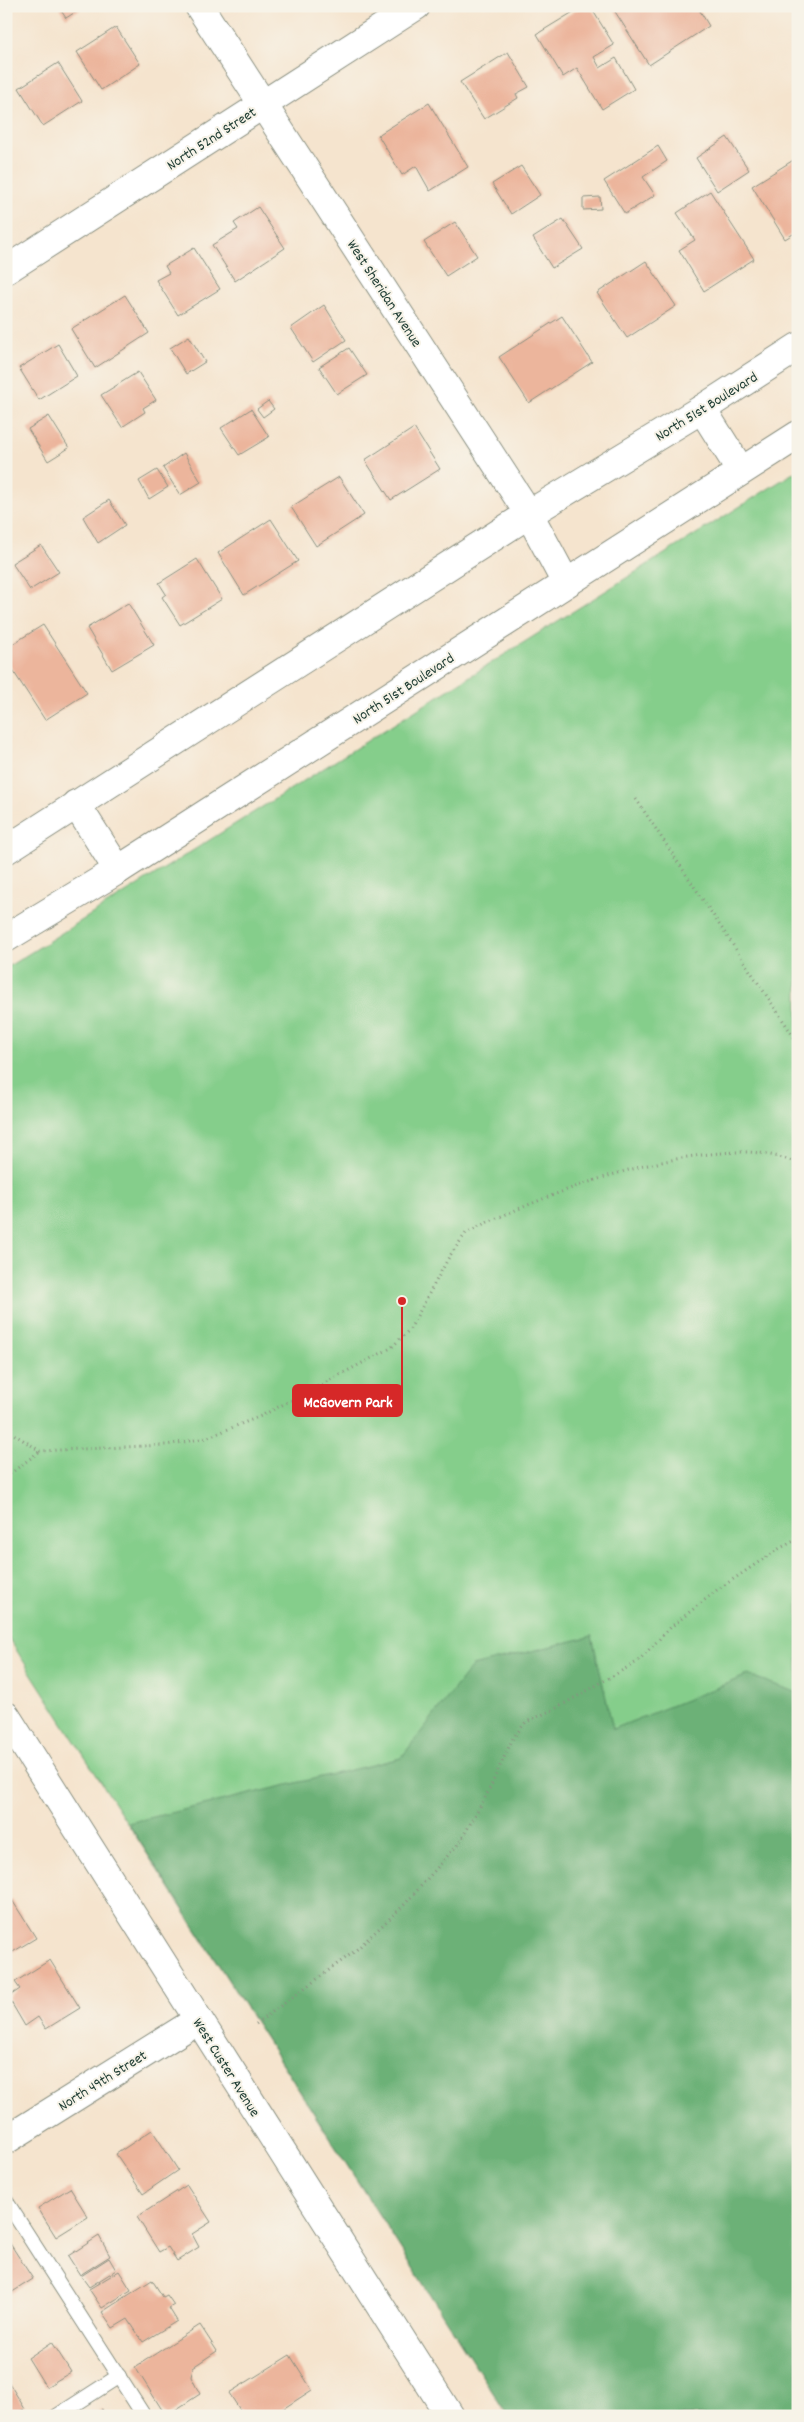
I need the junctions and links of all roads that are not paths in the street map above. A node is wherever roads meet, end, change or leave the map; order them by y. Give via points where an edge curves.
1 (199, 6) edge
2 (416, 6) edge
3 (263, 105) junction
4 (6, 270) edge
5 (798, 347) edge
6 (702, 409) junction
7 (798, 435) edge
8 (741, 471) junction
9 (529, 514) junction
10 (566, 583) junction
11 (76, 804) junction
12 (6, 850) edge
13 (118, 870) junction
14 (6, 938) edge
15 (6, 1716) edge
16 (198, 2020) junction
17 (6, 2140) edge
18 (6, 2201) edge
19 (119, 2376) junction
20 (57, 2416) edge
21 (144, 2416) edge
22 (450, 2416) edge

1 - 3 street, West Sheridan Avenue
2 - 3 street, North 52nd Street
3 - 4 street, North 52nd Street
3 - 9 street, West Sheridan Avenue
5 - 6 street, North 51st Boulevard
6 - 8 street
6 - 9 street, North 51st Boulevard
7 - 8 street, North 51st Boulevard
8 - 10 street, North 51st Boulevard
9 - 10 street, West Sheridan Avenue
9 - 11 street, North 51st Boulevard
10 - 13 street, North 51st Boulevard
11 - 12 street, North 51st Boulevard
11 - 13 street
13 - 14 street, North 51st Boulevard
15 - 16 street, West Custer Avenue
16 - 17 street, North 49th Street
16 - 22 street, West Custer Avenue
18 - 19 lane
19 - 20 lane
19 - 21 lane

